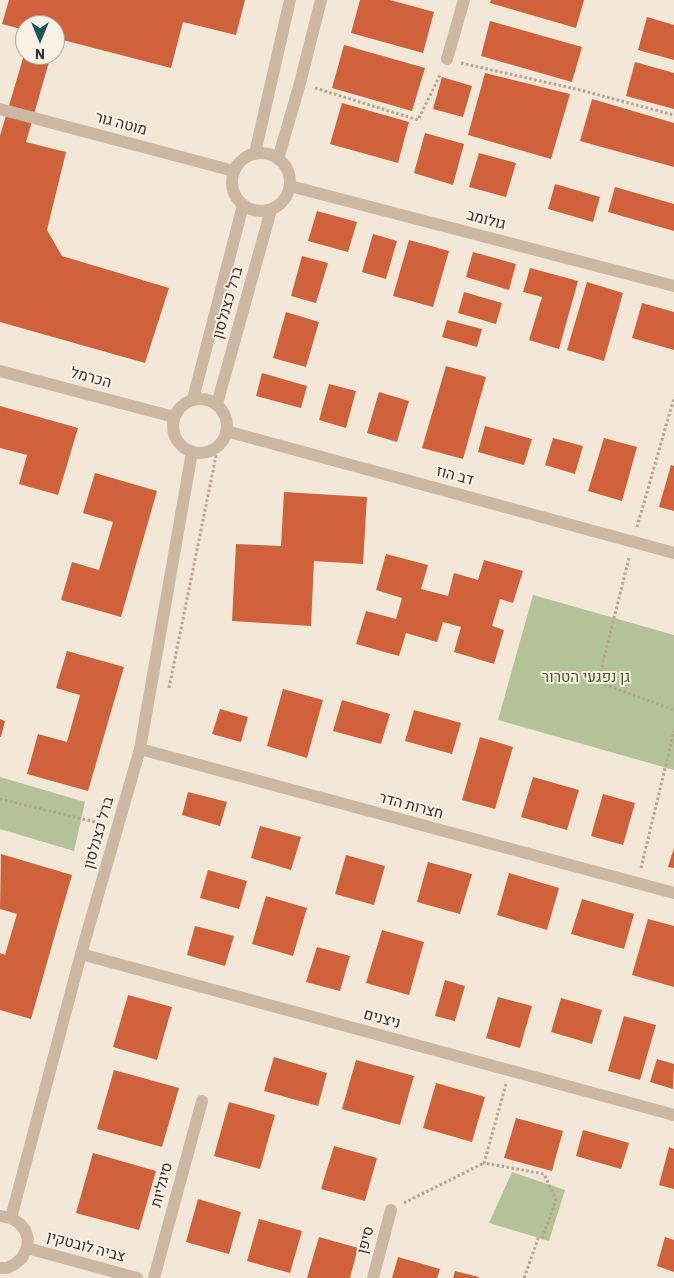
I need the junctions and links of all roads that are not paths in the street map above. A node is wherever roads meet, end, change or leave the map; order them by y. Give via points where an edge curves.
1 (290, 0) edge
2 (320, 0) edge
3 (464, 0) edge
4 (447, 60) road end
5 (0, 109) edge
6 (255, 153) junction
7 (278, 158) junction
8 (234, 171) junction
9 (290, 186) junction
10 (243, 205) junction
11 (271, 210) junction
12 (674, 286) edge
13 (0, 371) edge
14 (193, 399) junction
15 (217, 404) junction
16 (174, 417) junction
17 (226, 431) junction
18 (192, 452) junction
19 (674, 553) edge
20 (140, 749) junction
21 (674, 894) edge
22 (81, 954) junction
23 (202, 1101) dead end
24 (674, 1115) edge
25 (391, 1210) road end
26 (6, 1217) edge
27 (27, 1248) junction
28 (0, 1268) edge
29 (137, 1278) edge
30 (154, 1278) edge
31 (373, 1278) edge

1 - 6 street
2 - 7 street
3 - 4 street
5 - 8 street, מוטה גור
6 - 7 street
6 - 8 street via 246,156
7 - 9 street via 288,170
8 - 10 street via 233,189
9 - 11 street via 284,200
9 - 12 street, גולומב
10 - 11 street via 251,210
10 - 14 street, ברל כצנלסון
11 - 15 street, ברל כצנלסון
13 - 16 street, הכרמל
14 - 15 street via 201,398
14 - 16 street via 184,403
15 - 17 street via 226,421
16 - 18 street via 174,435 184,448
17 - 18 street via 218,446 210,451
17 - 19 street, דב הוז
18 - 20 street, ברל כצנלסון
20 - 21 street, חצרות הדר
20 - 22 street, ברל כצנלסון
22 - 24 street, ניצנים
22 - 26 street, ברל כצנלסון
23 - 30 street, סיגליות
25 - 31 street, סיפן
26 - 27 street via 25,1230
27 - 28 street via 15,1264
27 - 29 street, צביה לובטקין

